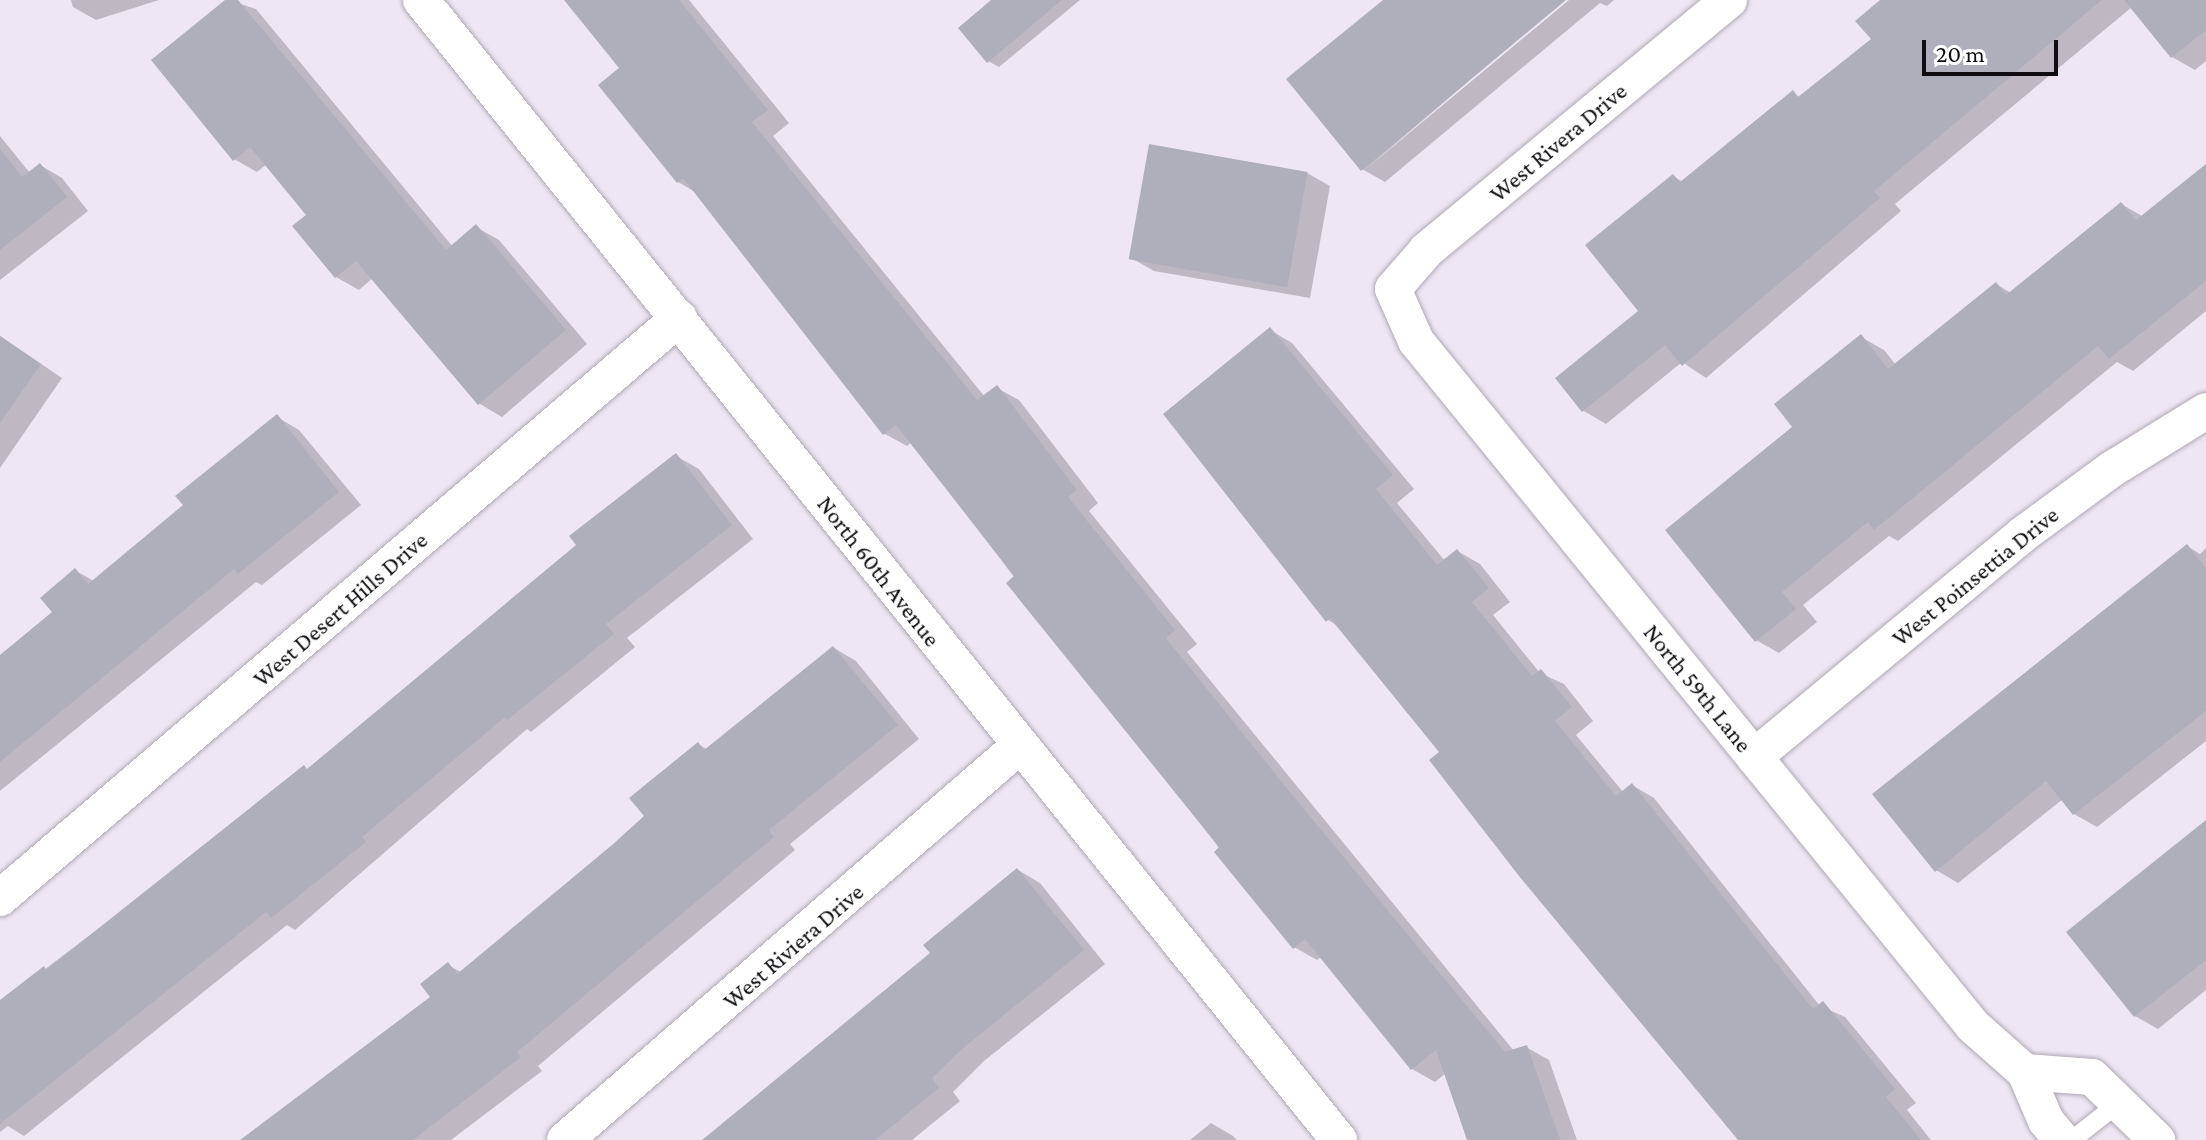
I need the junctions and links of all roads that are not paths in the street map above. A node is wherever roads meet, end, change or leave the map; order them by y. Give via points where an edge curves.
1 (421, 0) edge
2 (1729, 0) edge
3 (1393, 289) joint
4 (679, 318) junction
5 (2206, 411) edge
6 (1018, 747) junction
7 (1754, 757) junction
8 (0, 898) edge
9 (2025, 1072) junction
10 (2120, 1102) junction
11 (565, 1140) edge
12 (1339, 1140) edge
13 (2062, 1140) edge
14 (2072, 1140) edge
15 (2157, 1140) edge

1 - 4 street, North 60th Avenue
2 - 3 street, West Rivera Drive via 1426,251
3 - 7 street, North 59th Lane via 1416,341
4 - 6 street, North 60th Avenue
4 - 8 street, West Desert Hills Drive
5 - 7 street, West Poinsettia Drive via 2112,469 2022,535
6 - 11 street, West Riviera Drive
6 - 12 street, North 60th Avenue
7 - 9 street, North 59th Lane via 1973,1026
9 - 10 street via 2092,1077
9 - 13 street, North 59th Lane via 2046,1121
10 - 14 lane
10 - 15 street

